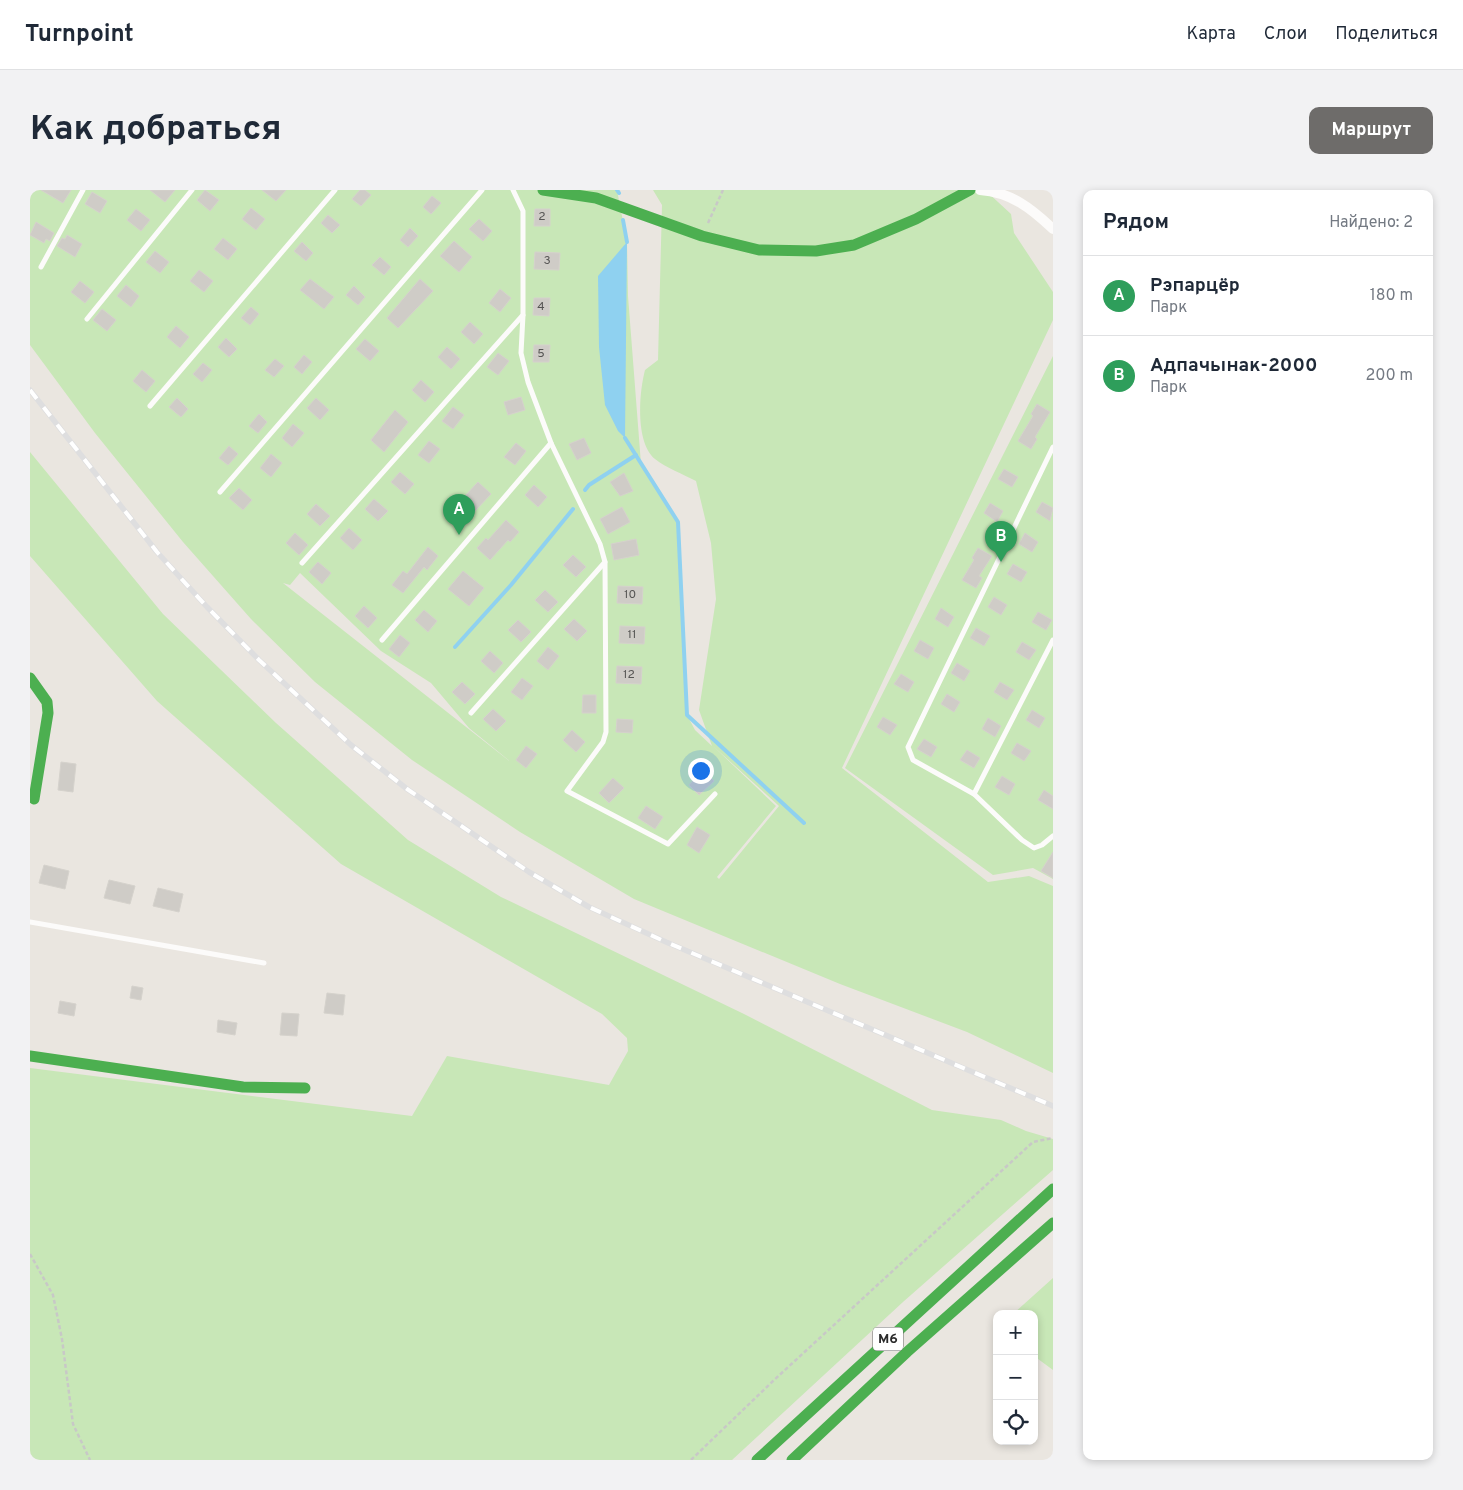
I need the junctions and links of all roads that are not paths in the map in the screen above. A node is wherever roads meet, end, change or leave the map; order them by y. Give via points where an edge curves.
1 (83, 190) edge
2 (192, 190) edge
3 (335, 190) edge
4 (482, 190) edge
5 (513, 190) edge
6 (543, 190) edge
7 (970, 190) edge
8 (980, 190) edge
9 (594, 194) edge
10 (1053, 229) edge
11 (41, 267) dead end
12 (523, 315) junction
13 (87, 319) dead end
14 (150, 406) dead end
15 (551, 443) junction
16 (1053, 447) edge
17 (220, 492) dead end
18 (302, 562) dead end
19 (605, 562) junction
20 (382, 640) dead end
21 (1053, 640) edge
22 (30, 678) edge
23 (471, 713) dead end
24 (715, 794) dead end
25 (974, 794) junction
26 (34, 798) dead end
27 (1053, 836) edge
28 (30, 922) edge
29 (264, 963) dead end
30 (30, 1056) edge
31 (305, 1088) dead end
32 (1053, 1188) edge
33 (1053, 1223) edge
34 (757, 1460) edge
35 (792, 1460) edge

1 - 11 lane
2 - 13 lane
3 - 14 lane
4 - 17 lane
5 - 12 lane via 523,211
6 - 9 main road
7 - 9 main road via 916,219 854,244 816,251 759,250 702,236
8 - 10 street via 993,191 1029,206
12 - 15 lane via 521,353 528,382
12 - 18 lane
15 - 19 lane via 600,544
15 - 20 lane
16 - 25 lane via 908,747 913,760
19 - 23 lane
19 - 24 lane via 606,732 603,742 567,791 668,844
21 - 25 lane
22 - 26 main road via 47,702 48,713
25 - 27 lane via 1034,848
28 - 29 lane
30 - 31 main road via 243,1088
32 - 34 main road, М6
33 - 35 main road, М6

